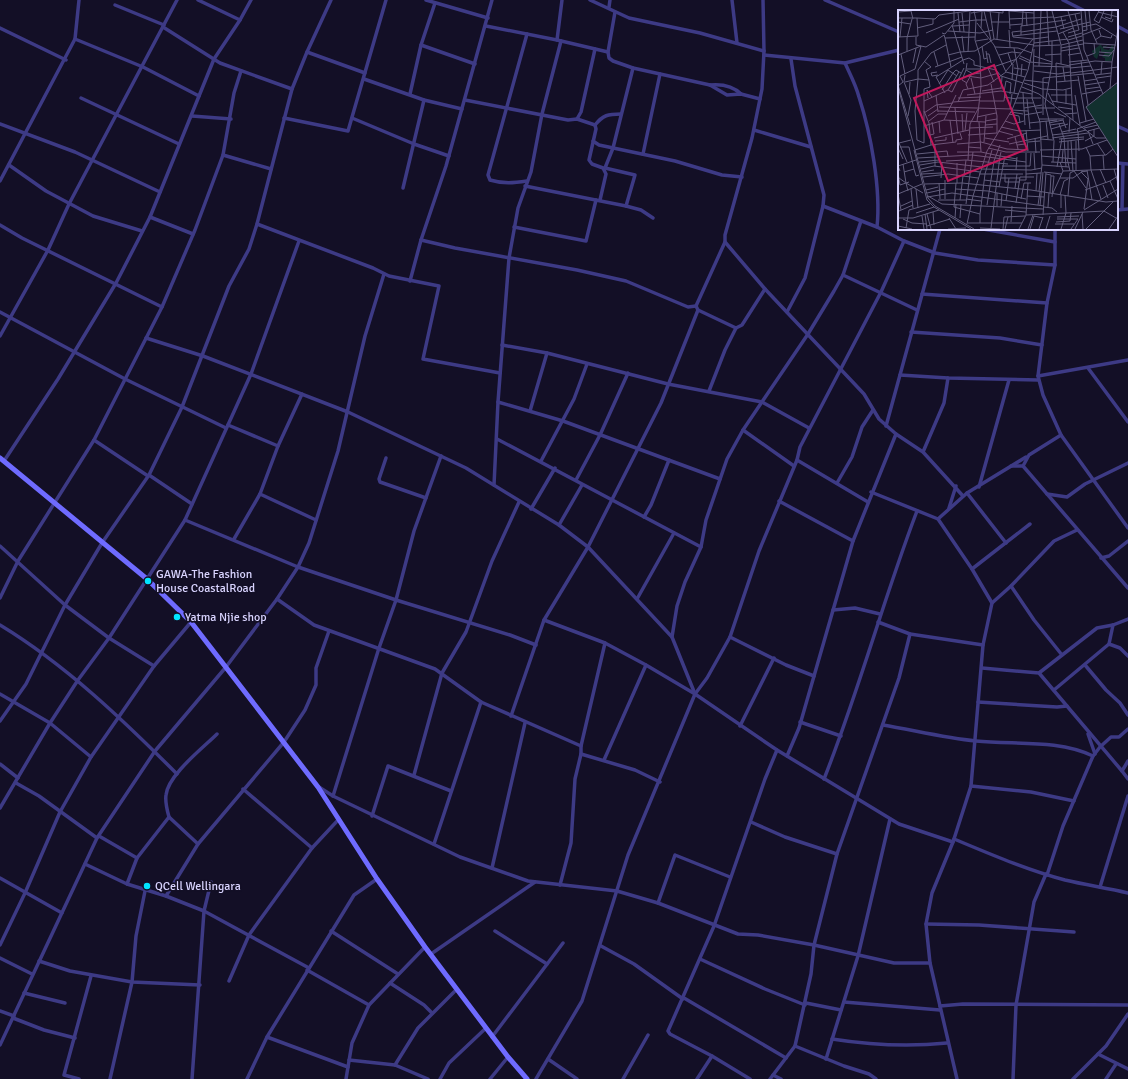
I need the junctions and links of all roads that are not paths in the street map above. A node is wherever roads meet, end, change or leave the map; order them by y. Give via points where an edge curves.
1 (79, 0) edge
2 (177, 0) edge
3 (198, 0) edge
4 (251, 0) edge
5 (332, 0) edge
6 (386, 0) edge
7 (426, 0) edge
8 (492, 0) edge
9 (562, 0) edge
10 (590, 0) edge
11 (610, 0) edge
12 (732, 0) edge
13 (764, 0) edge
14 (826, 0) edge
15 (1063, 0) edge
16 (435, 3) junction
17 (114, 5) dead end
18 (610, 7) junction
19 (1083, 10) edge
20 (615, 12) junction
21 (488, 18) junction
22 (240, 20) junction
23 (163, 26) junction
24 (486, 26) junction
25 (1118, 27) edge
26 (0, 28) edge
27 (898, 32) edge
28 (1128, 32) edge
29 (527, 34) junction
30 (75, 39) junction
31 (559, 40) junction
32 (737, 43) junction
33 (421, 45) junction
34 (595, 49) junction
35 (898, 50) edge
36 (307, 52) junction
37 (608, 52) junction
38 (764, 53) junction
39 (214, 59) junction
40 (791, 59) junction
41 (66, 60) junction
42 (845, 63) junction
43 (475, 64) junction
44 (143, 67) junction
45 (633, 68) junction
46 (241, 71) junction
47 (365, 73) junction
48 (660, 74) junction
49 (364, 79) junction
50 (710, 85) junction
51 (719, 85) junction
52 (292, 89) junction
53 (717, 90) junction
54 (410, 94) junction
55 (741, 94) junction
56 (199, 96) junction
57 (81, 98) dead end
58 (760, 99) junction
59 (424, 100) junction
60 (465, 100) junction
61 (506, 107) junction
62 (462, 108) junction
63 (542, 114) junction
64 (621, 114) junction
65 (117, 116) junction
66 (192, 116) junction
67 (284, 118) junction
68 (352, 118) junction
69 (231, 119) junction
70 (577, 119) junction
71 (0, 124) edge
72 (595, 124) junction
73 (1118, 126) edge
74 (754, 130) junction
75 (1128, 131) edge
76 (26, 135) junction
77 (593, 141) junction
78 (179, 144) junction
79 (414, 144) junction
80 (810, 147) junction
81 (612, 148) junction
82 (643, 154) junction
83 (223, 155) junction
84 (449, 156) junction
85 (92, 161) junction
86 (1118, 163) edge
87 (1123, 164) junction
88 (1128, 164) edge
89 (9, 165) junction
90 (604, 168) junction
91 (271, 169) junction
92 (742, 177) junction
93 (0, 181) edge
94 (526, 183) junction
95 (403, 188) dead end
96 (160, 192) junction
97 (598, 200) junction
98 (70, 204) junction
99 (626, 206) junction
100 (823, 206) junction
101 (1122, 209) junction
102 (1128, 209) edge
103 (1118, 210) edge
104 (150, 217) junction
105 (653, 218) dead end
106 (861, 221) junction
107 (257, 224) junction
108 (0, 225) edge
109 (514, 227) junction
110 (877, 227) junction
111 (940, 230) edge
112 (989, 230) edge
113 (1055, 230) edge
114 (142, 231) junction
115 (193, 234) junction
116 (421, 240) junction
117 (299, 241) junction
118 (904, 241) junction
119 (725, 242) junction
120 (1055, 242) junction
121 (48, 250) junction
122 (935, 253) junction
123 (509, 258) junction
124 (1054, 265) junction
125 (384, 274) junction
126 (843, 275) junction
127 (410, 281) junction
128 (116, 283) junction
129 (765, 289) junction
130 (881, 292) junction
131 (922, 294) junction
132 (1047, 303) junction
133 (696, 306) junction
134 (162, 307) junction
135 (698, 310) junction
136 (917, 310) junction
137 (0, 312) edge
138 (787, 312) junction
139 (10, 318) junction
140 (736, 328) junction
141 (911, 332) junction
142 (808, 334) junction
143 (0, 336) edge
144 (146, 338) junction
145 (502, 345) junction
146 (1042, 345) junction
147 (75, 352) junction
148 (547, 353) junction
149 (203, 356) junction
150 (1128, 360) edge
151 (588, 364) junction
152 (1088, 368) junction
153 (841, 370) junction
154 (500, 373) junction
155 (628, 373) junction
156 (251, 374) junction
157 (900, 374) junction
158 (948, 378) junction
159 (1038, 378) junction
160 (126, 379) junction
161 (1009, 380) junction
162 (668, 384) junction
163 (709, 391) junction
164 (302, 394) junction
165 (498, 402) junction
166 (762, 402) junction
167 (182, 407) junction
168 (873, 410) junction
169 (530, 411) junction
170 (348, 412) junction
171 (563, 421) junction
172 (1128, 422) edge
173 (886, 426) junction
174 (227, 427) junction
175 (809, 428) junction
176 (743, 430) junction
177 (600, 434) junction
178 (896, 434) junction
179 (1061, 435) junction
180 (496, 439) junction
181 (94, 440) junction
182 (278, 446) junction
183 (637, 449) junction
184 (923, 452) junction
185 (1029, 455) junction
186 (441, 456) junction
187 (386, 458) dead end
188 (2, 460) edge
189 (669, 460) junction
190 (797, 460) junction
191 (541, 461) junction
192 (1128, 463) edge
193 (794, 466) junction
194 (1011, 466) junction
195 (1023, 466) junction
196 (555, 468) junction
197 (148, 476) junction
198 (720, 479) junction
199 (576, 480) junction
200 (1093, 480) junction
201 (837, 483) junction
202 (582, 484) junction
203 (494, 486) junction
204 (956, 486) junction
205 (978, 487) junction
206 (872, 492) junction
207 (967, 493) junction
208 (260, 494) junction
209 (1047, 494) junction
210 (963, 496) junction
211 (426, 498) junction
212 (611, 501) junction
213 (519, 502) junction
214 (779, 502) junction
215 (868, 502) junction
216 (56, 504) junction
217 (192, 504) junction
218 (531, 509) junction
219 (948, 509) junction
220 (917, 511) junction
221 (644, 517) junction
222 (938, 519) junction
223 (185, 520) junction
224 (316, 520) junction
225 (1030, 524) dead end
226 (559, 525) junction
227 (1128, 528) edge
228 (1076, 530) junction
229 (674, 533) junction
230 (234, 539) junction
231 (853, 540) junction
232 (1128, 541) edge
233 (1006, 543) junction
234 (102, 544) junction
235 (0, 546) edge
236 (701, 546) junction
237 (588, 547) junction
238 (1110, 556) junction
239 (1101, 558) junction
240 (18, 561) junction
241 (1107, 564) junction
242 (298, 567) junction
243 (972, 569) junction
244 (147, 579) junction
245 (1011, 586) junction
246 (1128, 588) edge
247 (0, 598) edge
248 (277, 599) junction
249 (637, 599) junction
250 (396, 600) junction
251 (992, 603) junction
252 (65, 605) junction
253 (833, 610) junction
254 (880, 614) junction
255 (1128, 619) edge
256 (544, 620) junction
257 (191, 622) junction
258 (470, 622) junction
259 (878, 622) junction
260 (0, 625) edge
261 (1113, 625) junction
262 (329, 631) junction
263 (910, 634) junction
264 (672, 637) junction
265 (730, 637) junction
266 (109, 638) junction
267 (605, 643) junction
268 (1109, 644) junction
269 (536, 645) junction
270 (983, 645) junction
271 (379, 648) junction
272 (42, 652) junction
273 (1062, 655) junction
274 (1128, 656) edge
275 (774, 658) junction
276 (646, 665) junction
277 (1085, 665) junction
278 (154, 666) junction
279 (226, 667) junction
280 (982, 668) junction
281 (442, 673) junction
282 (1039, 673) junction
283 (814, 676) junction
284 (78, 680) junction
285 (1054, 690) junction
286 (0, 694) edge
287 (695, 694) junction
288 (13, 702) junction
289 (481, 702) junction
290 (978, 702) junction
291 (1067, 706) junction
292 (1128, 715) edge
293 (512, 716) junction
294 (117, 718) junction
295 (0, 721) edge
296 (800, 722) junction
297 (50, 723) junction
298 (525, 723) junction
299 (883, 725) junction
300 (740, 726) junction
301 (1084, 728) junction
302 (1128, 729) edge
303 (217, 734) dead end
304 (841, 736) junction
305 (974, 741) junction
306 (284, 742) junction
307 (580, 746) junction
308 (1100, 747) junction
309 (777, 750) junction
310 (155, 751) junction
311 (581, 754) junction
312 (1094, 755) junction
313 (787, 756) junction
314 (91, 757) junction
315 (604, 760) junction
316 (1128, 761) edge
317 (0, 764) edge
318 (1122, 771) junction
319 (177, 774) junction
320 (414, 776) junction
321 (18, 778) junction
322 (824, 779) junction
323 (1128, 779) edge
324 (660, 782) junction
325 (16, 783) junction
326 (971, 786) junction
327 (318, 787) junction
328 (242, 790) junction
329 (451, 791) junction
330 (333, 796) junction
331 (1128, 796) edge
332 (857, 798) junction
333 (1074, 801) junction
334 (0, 808) edge
335 (60, 812) junction
336 (372, 816) junction
337 (169, 817) junction
338 (339, 819) junction
339 (890, 819) junction
340 (751, 822) junction
341 (98, 837) junction
342 (953, 840) junction
343 (198, 844) junction
344 (434, 844) junction
345 (312, 848) junction
346 (837, 854) junction
347 (137, 858) junction
348 (85, 864) junction
349 (492, 868) junction
350 (1047, 874) junction
351 (730, 877) junction
352 (0, 878) edge
353 (377, 879) junction
354 (211, 882) dead end
355 (535, 882) junction
356 (127, 884) junction
357 (560, 885) junction
358 (1100, 887) junction
359 (145, 890) junction
360 (617, 892) junction
361 (25, 893) junction
362 (1128, 893) edge
363 (166, 896) junction
364 (658, 903) junction
365 (204, 911) junction
366 (62, 913) junction
367 (926, 924) junction
368 (714, 926) junction
369 (1031, 930) junction
370 (332, 931) junction
371 (495, 931) dead end
372 (1074, 932) dead end
373 (249, 935) junction
374 (563, 943) dead end
375 (0, 945) edge
376 (814, 945) junction
377 (601, 946) junction
378 (425, 947) junction
379 (431, 954) junction
380 (858, 956) junction
381 (0, 958) edge
382 (700, 959) junction
383 (39, 960) junction
384 (930, 963) junction
385 (547, 964) junction
386 (308, 969) junction
387 (32, 974) junction
388 (398, 974) junction
389 (90, 976) junction
390 (229, 981) dead end
391 (132, 982) junction
392 (390, 982) junction
393 (200, 985) junction
394 (456, 990) junction
395 (24, 993) junction
396 (683, 998) junction
397 (844, 1002) junction
398 (65, 1003) dead end
399 (806, 1004) junction
400 (369, 1005) junction
401 (1016, 1005) junction
402 (1128, 1005) edge
403 (940, 1008) junction
404 (0, 1010) edge
405 (841, 1010) junction
406 (432, 1013) junction
407 (1128, 1014) edge
408 (13, 1017) junction
409 (486, 1028) junction
410 (648, 1035) dead end
411 (267, 1037) junction
412 (492, 1037) junction
413 (75, 1038) junction
414 (832, 1038) junction
415 (947, 1043) junction
416 (0, 1045) edge
417 (795, 1046) junction
418 (1098, 1054) junction
419 (712, 1056) junction
420 (508, 1057) junction
421 (786, 1058) junction
422 (548, 1059) junction
423 (826, 1059) junction
424 (348, 1060) junction
425 (1116, 1064) junction
426 (395, 1065) junction
427 (348, 1067) junction
428 (1128, 1070) edge
429 (773, 1075) junction
430 (525, 1078) edge
431 (79, 1079) edge
432 (110, 1079) edge
433 (192, 1079) edge
434 (247, 1079) edge
435 (346, 1079) edge
436 (428, 1079) edge
437 (440, 1079) edge
438 (490, 1079) edge
439 (536, 1079) edge
440 (577, 1079) edge
441 (623, 1079) edge
442 (698, 1079) edge
443 (750, 1079) edge
444 (770, 1079) edge
445 (781, 1079) edge
446 (876, 1079) edge
447 (957, 1079) edge
448 (1013, 1079) edge
449 (1073, 1079) edge
450 (1106, 1079) edge

1 - 30 street
2 - 23 street
3 - 22 street
4 - 22 street
5 - 36 street
6 - 47 street
7 - 16 street
8 - 21 street
9 - 31 street
10 - 18 street
11 - 18 street
12 - 32 street
13 - 38 street
14 - 27 street
15 - 19 street
16 - 21 street
16 - 33 street
17 - 23 street
18 - 20 street
20 - 32 street via 629,18
20 - 37 street
21 - 24 street
22 - 39 street
23 - 39 street
23 - 44 street
24 - 29 street
24 - 43 street
25 - 28 street
26 - 41 street
29 - 31 street
29 - 61 street
30 - 41 street
30 - 44 street
31 - 34 street
31 - 63 street
32 - 38 street
33 - 43 street
33 - 54 street
34 - 37 street
34 - 70 street via 581,112
35 - 42 street
36 - 47 street
36 - 52 street
37 - 45 street via 609,58 613,61
38 - 40 street
38 - 58 street
39 - 46 street
39 - 56 street
40 - 42 street
40 - 80 street
41 - 76 street
42 - 110 street via 859,96 867,127 878,188
43 - 60 street
44 - 56 street
44 - 65 street
45 - 48 street
45 - 64 street
46 - 52 street
46 - 69 street via 234,93
47 - 49 street
48 - 50 street
48 - 82 street
49 - 54 street
49 - 68 street
50 - 51 street
50 - 53 street
51 - 53 street
51 - 55 street via 737,90
52 - 67 street
53 - 55 street via 727,95
54 - 59 street
55 - 58 street
56 - 66 street
57 - 65 street
58 - 74 street
59 - 62 street
59 - 79 street
60 - 61 street
60 - 62 street
61 - 63 street
61 - 94 street via 488,175 490,180 498,182
62 - 84 street
63 - 70 street
63 - 94 street via 531,172
64 - 72 street via 601,116
64 - 81 street
65 - 78 street
65 - 85 street
66 - 69 street
66 - 78 street
67 - 68 street via 348,131
67 - 91 street
68 - 79 street
69 - 83 street
70 - 72 street
71 - 76 street
72 - 77 street
73 - 75 street
74 - 80 street
74 - 92 street
76 - 85 street via 75,152
76 - 89 street
77 - 81 street
77 - 90 street via 589,160 592,164
78 - 96 street
79 - 84 street
79 - 95 street
80 - 100 street via 824,195
81 - 82 street
81 - 90 street
82 - 92 street
83 - 91 street
83 - 115 street
84 - 116 street
85 - 96 street
85 - 98 street
86 - 87 street
87 - 88 street
87 - 101 street
89 - 93 street
89 - 98 street
90 - 97 street via 606,174
90 - 99 street via 635,175
91 - 107 street
92 - 119 street
94 - 97 street
94 - 109 street
96 - 104 street
97 - 99 street
97 - 109 street via 586,240
98 - 114 street via 93,216
98 - 121 street
99 - 105 street via 641,210
100 - 106 street
100 - 138 street via 805,278
101 - 102 street
101 - 103 street
104 - 114 street
104 - 115 street
106 - 110 street
106 - 126 street
107 - 117 street
107 - 149 street via 249,249 229,286
108 - 121 street
109 - 123 street
110 - 118 street
111 - 122 street
112 - 120 street
113 - 120 street
114 - 128 street
115 - 134 street
116 - 123 street
116 - 127 street
117 - 125 street
117 - 156 street
118 - 122 street
118 - 130 street
119 - 129 street
119 - 133 street
120 - 124 street
121 - 128 street
121 - 139 street
122 - 124 street via 978,260
122 - 131 street
123 - 133 street via 626,281 688,307
123 - 145 street
124 - 132 street
125 - 127 street
125 - 170 street via 365,336
126 - 130 street
126 - 142 street
127 - 154 street via 436,285 439,288 423,359
128 - 134 street
128 - 147 street
129 - 138 street
129 - 140 street via 742,325
130 - 136 street
130 - 153 street
131 - 132 street
131 - 136 street
132 - 146 street
133 - 135 street
134 - 144 street
135 - 140 street
135 - 162 street
136 - 141 street
137 - 139 street
138 - 142 street
139 - 143 street
139 - 147 street
140 - 163 street via 724,350
141 - 146 street via 1000,338
141 - 157 street
142 - 153 street
142 - 166 street
144 - 149 street
144 - 160 street
145 - 148 street
145 - 154 street
146 - 159 street
147 - 160 street
147 - 188 street via 40,408
148 - 151 street
148 - 169 street
149 - 156 street
149 - 167 street
150 - 152 street
151 - 155 street
151 - 171 street
152 - 159 street
152 - 172 street
153 - 168 street via 864,394
153 - 175 street
154 - 165 street
155 - 162 street
155 - 177 street
156 - 164 street
156 - 174 street
157 - 158 street
157 - 173 street
158 - 161 street
158 - 184 street via 944,403
159 - 161 street
159 - 179 street
160 - 167 street
160 - 181 street
161 - 205 street
162 - 163 street
162 - 183 street
163 - 166 street
164 - 170 street
164 - 182 street
165 - 169 street
165 - 180 street
166 - 175 street
166 - 176 street
167 - 174 street
167 - 197 street
168 - 173 street
168 - 201 street via 862,427 852,457
169 - 171 street
170 - 186 street
170 - 224 street
171 - 177 street
171 - 191 street
173 - 178 street
174 - 182 street
174 - 217 street
175 - 190 street
176 - 193 street
176 - 198 street via 727,459
177 - 183 street
177 - 199 street
178 - 184 street
178 - 206 street
179 - 185 street
179 - 200 street
180 - 191 street
180 - 203 street
181 - 197 street
181 - 216 street
182 - 208 street
183 - 189 street
183 - 212 street
184 - 204 street
185 - 194 street
185 - 195 street
186 - 203 street
186 - 211 street
187 - 211 street via 378,479 380,482
188 - 216 street
189 - 198 street
189 - 221 street
190 - 193 street
190 - 201 street
191 - 196 street
192 - 200 street
193 - 214 street
194 - 195 street
194 - 205 street
195 - 209 street
196 - 199 street
196 - 218 street
197 - 217 street
197 - 234 street
198 - 236 street via 706,520
199 - 202 street
200 - 209 street via 1067,497
200 - 227 street
201 - 215 street
202 - 212 street
202 - 226 street
203 - 213 street
204 - 210 street
204 - 219 street
205 - 207 street
206 - 215 street
206 - 220 street
207 - 210 street
207 - 233 street
208 - 224 street
208 - 230 street
209 - 228 street
210 - 219 street
211 - 250 street via 414,531
212 - 221 street
212 - 237 street
213 - 218 street
213 - 258 street via 492,561
214 - 231 street
214 - 265 street via 759,551
215 - 231 street
216 - 234 street
216 - 240 street
217 - 223 street
218 - 226 street
219 - 222 street
220 - 222 street
220 - 254 street
221 - 229 street
222 - 243 street
223 - 230 street
223 - 244 street
224 - 242 street
225 - 233 street
226 - 237 street
228 - 239 street
228 - 245 street via 1054,541
229 - 236 street
229 - 249 street
230 - 242 street
231 - 253 street
232 - 238 street
233 - 243 street
234 - 244 street
234 - 252 street
235 - 240 street
236 - 264 street via 677,606
237 - 249 street
237 - 256 street
238 - 239 street
238 - 241 street
239 - 241 street
240 - 247 street
240 - 252 street
241 - 246 street
242 - 248 street
242 - 250 street
243 - 251 street
244 - 257 street
244 - 266 street
245 - 251 street
245 - 273 street
248 - 262 street via 314,625
248 - 279 street
249 - 264 street
250 - 258 street
250 - 271 street
251 - 270 street
252 - 266 street
252 - 272 street
253 - 254 street via 855,608
253 - 283 street
254 - 259 street
255 - 261 street
256 - 267 street
256 - 269 street
257 - 278 street
257 - 279 street
258 - 269 street
258 - 281 street
259 - 263 street
259 - 304 street
260 - 272 street
261 - 268 street
261 - 273 street via 1097,628
262 - 271 street
262 - 306 street via 316,668 316,685 313,693
263 - 270 street
263 - 299 street
264 - 287 street
265 - 275 street
265 - 287 street
266 - 278 street
266 - 284 street
267 - 276 street
267 - 307 street
268 - 274 street via 1120,648
268 - 277 street
269 - 293 street
270 - 280 street
271 - 281 street
271 - 330 street
272 - 284 street
272 - 288 street via 26,684
273 - 282 street
275 - 283 street
275 - 300 street
276 - 287 street
276 - 315 street
277 - 285 street
277 - 292 street
278 - 294 street
279 - 306 street
279 - 310 street
280 - 282 street
280 - 290 street
281 - 289 street
281 - 320 street
282 - 285 street
283 - 296 street
284 - 294 street
284 - 297 street
285 - 291 street
286 - 288 street
287 - 300 street
287 - 324 street
288 - 295 street
288 - 297 street
289 - 293 street
289 - 329 street
290 - 291 street
290 - 305 street
291 - 301 street
293 - 298 street
294 - 310 street
294 - 314 street
296 - 304 street
296 - 313 street
297 - 314 street
297 - 321 street
298 - 307 street
298 - 349 street
299 - 305 street
299 - 332 street
300 - 309 street
301 - 308 street
301 - 312 street via 1092,743
302 - 308 street via 1119,737 1111,737
303 - 319 street
304 - 322 street
305 - 312 street via 1044,745
305 - 326 street
306 - 327 street
306 - 328 street
307 - 311 street
308 - 312 street
308 - 318 street
309 - 313 street
309 - 340 street
310 - 319 street
310 - 341 street
311 - 315 street
311 - 357 street via 575,779 571,843
312 - 333 street
313 - 322 street
314 - 335 street
315 - 324 street via 635,770
316 - 318 street
317 - 321 street
318 - 323 street
319 - 337 street via 165,796
320 - 329 street
320 - 336 street via 388,766
321 - 325 street
322 - 332 street
324 - 360 street via 628,855
325 - 334 street
325 - 335 street
326 - 333 street via 1031,792
326 - 342 street
327 - 330 street
327 - 338 street
328 - 343 street
328 - 345 street
329 - 344 street
330 - 336 street
331 - 358 street
332 - 339 street
332 - 346 street
333 - 350 street via 1062,826
335 - 341 street
335 - 361 street
336 - 344 street
337 - 343 street
337 - 347 street
338 - 345 street
338 - 353 street
339 - 342 street
339 - 380 street
340 - 346 street via 785,837
340 - 351 street
341 - 347 street
341 - 348 street
342 - 350 street via 1016,865
342 - 367 street via 932,893
343 - 363 street
344 - 349 street via 460,857
345 - 373 street
346 - 376 street
347 - 356 street
348 - 356 street
348 - 366 street
349 - 355 street
350 - 358 street
350 - 369 street via 1034,902
351 - 364 street via 675,855
351 - 368 street
352 - 361 street
353 - 370 street via 354,895
353 - 378 street
354 - 365 street
355 - 357 street
355 - 379 street
356 - 359 street
357 - 360 street
358 - 362 street
359 - 363 street
359 - 391 street via 136,936
360 - 364 street
360 - 377 street
361 - 366 street
361 - 375 street
363 - 365 street
364 - 368 street
365 - 373 street
365 - 393 street
366 - 383 street
367 - 369 street via 979,925
367 - 384 street
368 - 376 street via 738,934
368 - 382 street
369 - 372 street
369 - 401 street
370 - 386 street
370 - 388 street
371 - 385 street
373 - 386 street
373 - 390 street
374 - 385 street
376 - 380 street
376 - 399 street
377 - 396 street via 634,964
377 - 422 street via 582,1001
378 - 379 street
378 - 388 street
379 - 394 street
380 - 384 street via 894,963
380 - 397 street
381 - 387 street
382 - 396 street
382 - 399 street via 764,989
383 - 387 street
383 - 389 street
384 - 403 street
385 - 412 street
386 - 400 street
386 - 411 street
387 - 395 street
388 - 392 street
389 - 391 street
389 - 413 street
391 - 393 street
391 - 432 street
392 - 400 street
392 - 406 street
393 - 433 street
394 - 406 street
394 - 409 street
395 - 398 street
395 - 408 street
396 - 419 street via 668,1032
396 - 421 street
397 - 403 street
397 - 405 street
399 - 405 street
399 - 417 street
400 - 424 street via 352,1043
401 - 402 street
401 - 403 street
401 - 448 street
403 - 415 street
404 - 408 street
405 - 414 street
406 - 426 street via 418,1028
407 - 418 street
408 - 413 street via 44,1030
408 - 416 street
409 - 412 street
409 - 437 street via 449,1063
410 - 441 street
411 - 427 street
411 - 434 street
412 - 420 street
413 - 431 street via 64,1075
414 - 415 street via 900,1045
414 - 423 street
415 - 447 street
417 - 421 street
417 - 423 street
418 - 425 street
418 - 449 street
419 - 442 street
419 - 443 street
420 - 430 street
420 - 438 street
421 - 429 street
422 - 439 street
422 - 440 street
423 - 446 street via 869,1074
424 - 426 street
424 - 427 street
425 - 428 street
425 - 450 street
426 - 436 street
427 - 435 street
429 - 444 street
429 - 445 street

